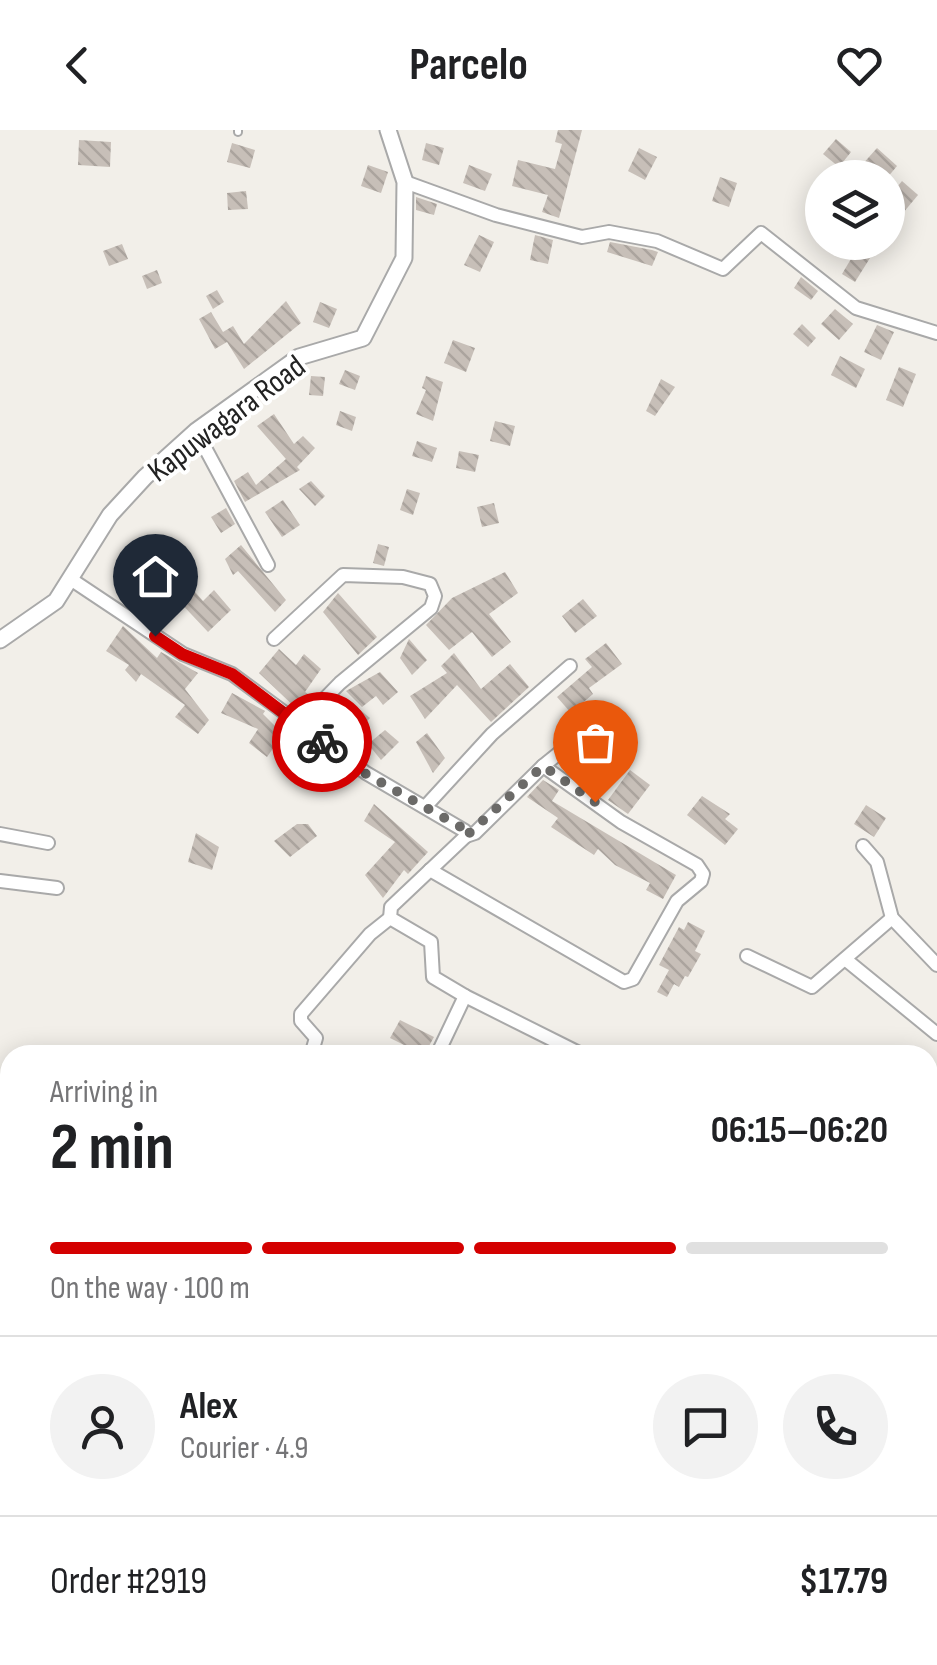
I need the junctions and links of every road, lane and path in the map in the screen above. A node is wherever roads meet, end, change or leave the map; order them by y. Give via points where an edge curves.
1 (388, 130) edge
2 (404, 182) junction
3 (937, 333) edge
4 (196, 431) junction
5 (268, 565) dead end
6 (72, 580) junction
7 (274, 639) dead end
8 (0, 640) edge
9 (570, 666) dead end
10 (600, 720) dead end
11 (298, 725) junction
12 (543, 766) junction
13 (425, 807) junction
14 (0, 834) edge
15 (466, 836) junction
16 (48, 843) dead end
17 (863, 846) dead end
18 (430, 870) junction
19 (0, 881) edge
20 (57, 888) dead end
21 (390, 918) junction
22 (892, 918) junction
23 (747, 956) dead end
24 (845, 959) junction
25 (937, 965) edge
26 (465, 996) junction
27 (937, 1034) edge
28 (314, 1045) edge
29 (442, 1045) edge
30 (565, 1045) edge

1 - 2 street, Kapuwagara Road
2 - 3 street via 582,237 609,232 657,241 723,269 761,232 856,308
2 - 4 street, Kapuwagara Road via 404,258 363,338 299,357
4 - 5 street
4 - 6 street, Kapuwagara Road via 110,515
6 - 8 street, Kapuwagara Road via 56,601
6 - 11 street via 182,654 232,674
7 - 11 street via 342,574 403,577 430,584 435,596 430,608
9 - 13 street via 492,734
10 - 12 street
11 - 13 street
12 - 15 street
12 - 18 street via 703,874 677,901 632,979 624,982
13 - 15 street
14 - 16 street
15 - 18 street
17 - 22 street via 877,862
18 - 21 street via 390,907
19 - 20 street
21 - 26 street via 431,942 433,977
21 - 28 street via 302,1014
22 - 24 street
22 - 25 street
23 - 24 street via 812,986
24 - 27 street
26 - 29 street
26 - 30 street

